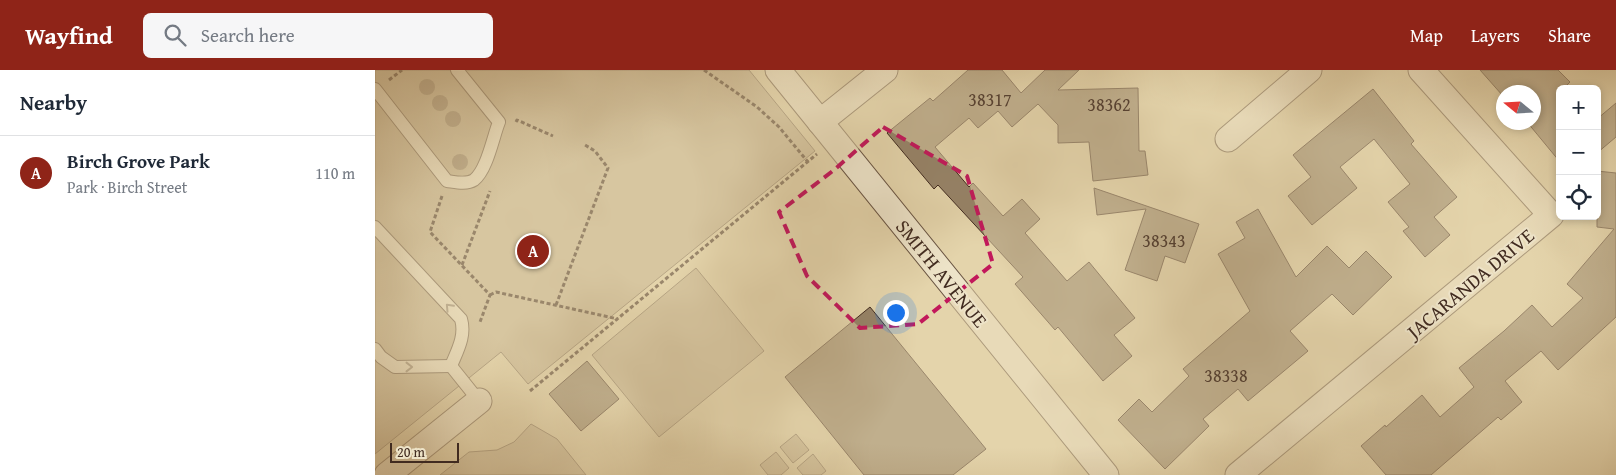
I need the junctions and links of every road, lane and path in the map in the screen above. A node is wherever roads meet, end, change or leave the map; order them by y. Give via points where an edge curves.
1 (457, 70) edge
2 (705, 70) edge
3 (778, 70) edge
4 (885, 70) edge
5 (1309, 70) edge
6 (1421, 70) edge
7 (375, 89) edge
8 (820, 122) junction
9 (1228, 139) dead end
10 (585, 145) dead end
11 (809, 162) junction
12 (447, 181) junction
13 (375, 227) edge
14 (490, 295) junction
15 (556, 305) junction
16 (618, 318) junction
17 (478, 327) dead end
18 (375, 349) edge
19 (451, 366) junction
20 (530, 391) dead end
21 (479, 402) joint
22 (387, 475) edge
23 (1106, 475) edge
24 (1238, 475) edge

1 - 12 lane via 499,122 483,168 473,180 461,183
2 - 11 path via 757,107
3 - 8 street, SMITH AVENUE
4 - 8 street
5 - 9 street
6 - 24 street, JACARANDA DRIVE via 1551,215
7 - 12 lane
8 - 11 path via 817,154
8 - 23 street, SMITH AVENUE
10 - 15 path via 595,151 608,168
11 - 16 path
12 - 14 path via 430,232
19 -> 13 lane via 461,338 461,319
14 - 15 path via 496,292
14 - 17 path
15 - 16 path
16 - 20 path
18 -> 19 lane via 395,367
19 - 21 lane
21 - 22 street

